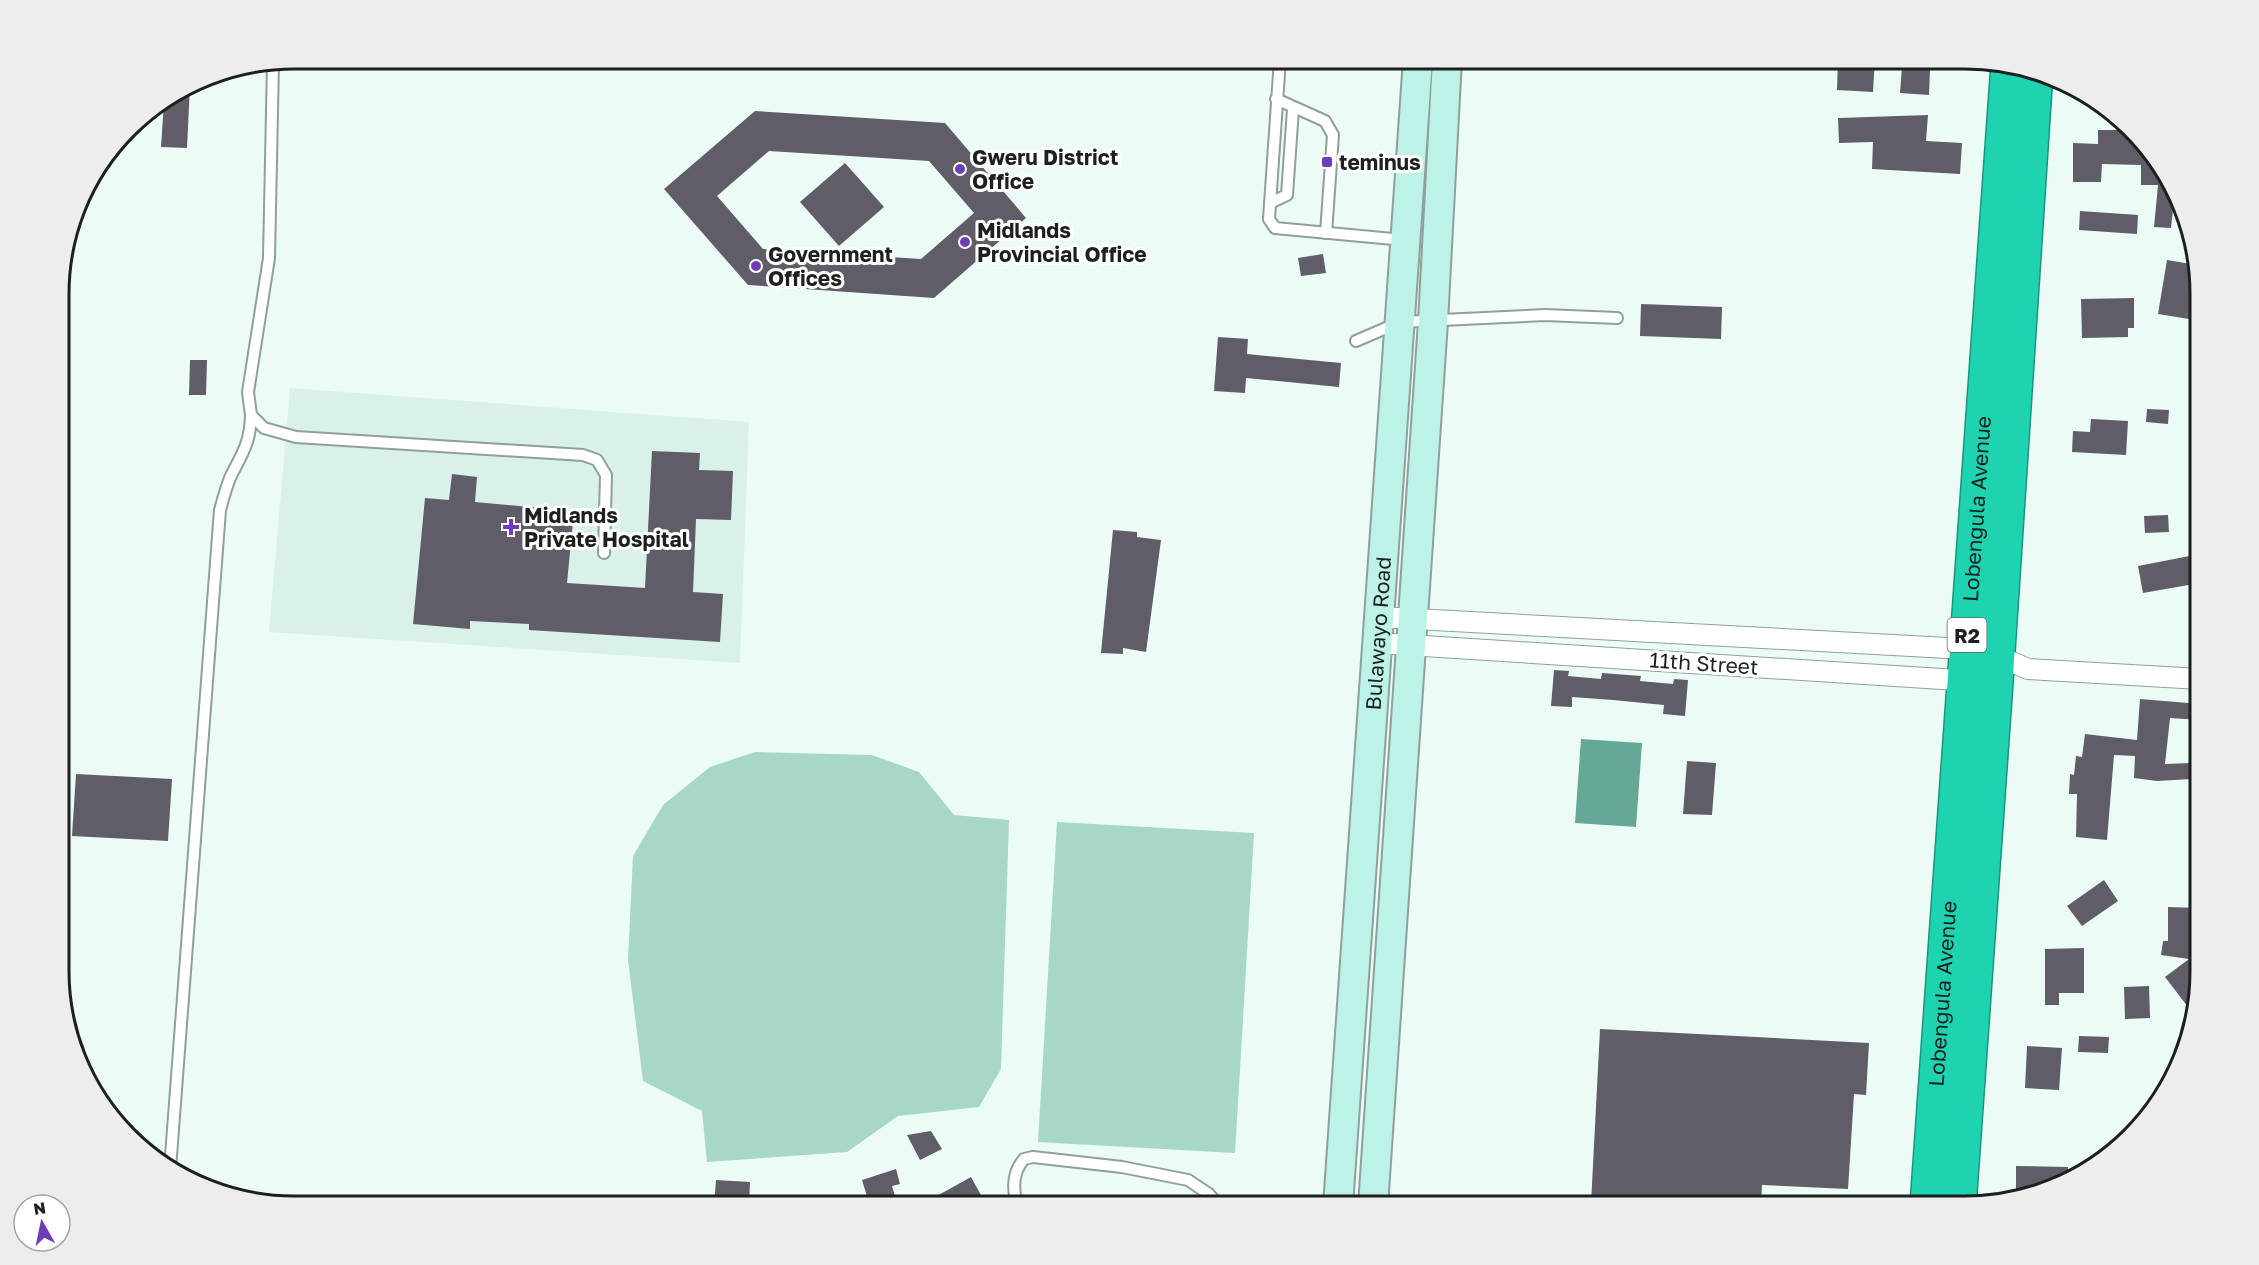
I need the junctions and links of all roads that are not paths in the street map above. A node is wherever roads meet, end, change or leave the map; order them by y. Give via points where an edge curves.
1 (1279, 69) edge
2 (1417, 69) edge
3 (1446, 69) edge
4 (273, 70) edge
5 (2027, 78) edge
6 (2028, 78) edge
7 (1276, 99) junction
8 (1293, 109) junction
9 (1270, 203) junction
10 (1326, 233) junction
11 (1404, 240) junction
12 (1617, 318) dead end
13 (1400, 322) junction
14 (1433, 322) junction
15 (1356, 341) dead end
16 (251, 415) junction
17 (603, 553) dead end
18 (1378, 630) junction
19 (1413, 632) junction
20 (1965, 664) junction
21 (1997, 669) junction
22 (2190, 678) edge
23 (171, 1159) edge
24 (1014, 1196) edge
25 (1211, 1196) edge
26 (1339, 1196) edge
27 (1373, 1196) edge
28 (1928, 1196) edge
29 (1960, 1196) edge

1 - 7 lane
2 - 11 street, Bulawayo Road
3 - 14 street, Bulawayo Road
4 - 16 lane via 269,258 248,392
5 - 20 highway, Lobengula Avenue / R2
6 - 21 highway, Lobengula Avenue / R2
7 - 8 lane
7 - 9 lane
8 - 9 lane via 1287,195
8 - 10 lane via 1325,121 1333,135
9 - 10 lane via 1269,219 1275,228
10 - 11 lane
11 - 13 street, Bulawayo Road
12 - 14 lane via 1476,316
13 - 14 lane
13 - 15 lane
13 - 18 street, Bulawayo Road
14 - 19 street, Bulawayo Road
16 - 17 lane via 264,428 296,437 583,454 597,460 606,475
16 - 23 lane via 248,446 230,478 220,510
18 - 19 street, 11th Street
18 - 26 street, Bulawayo Road
19 - 20 street, 11th Street
19 - 20 street, 11th Street
19 - 27 street, Bulawayo Road
20 - 21 street, 11th Street
20 - 21 street, 11th Street
20 - 28 highway, Lobengula Avenue / R2
21 - 22 street, 11th Street
21 - 29 highway, Lobengula Avenue / R2
24 - 25 lane via 1014,1176 1024,1159 1033,1157 1122,1167 1188,1180

